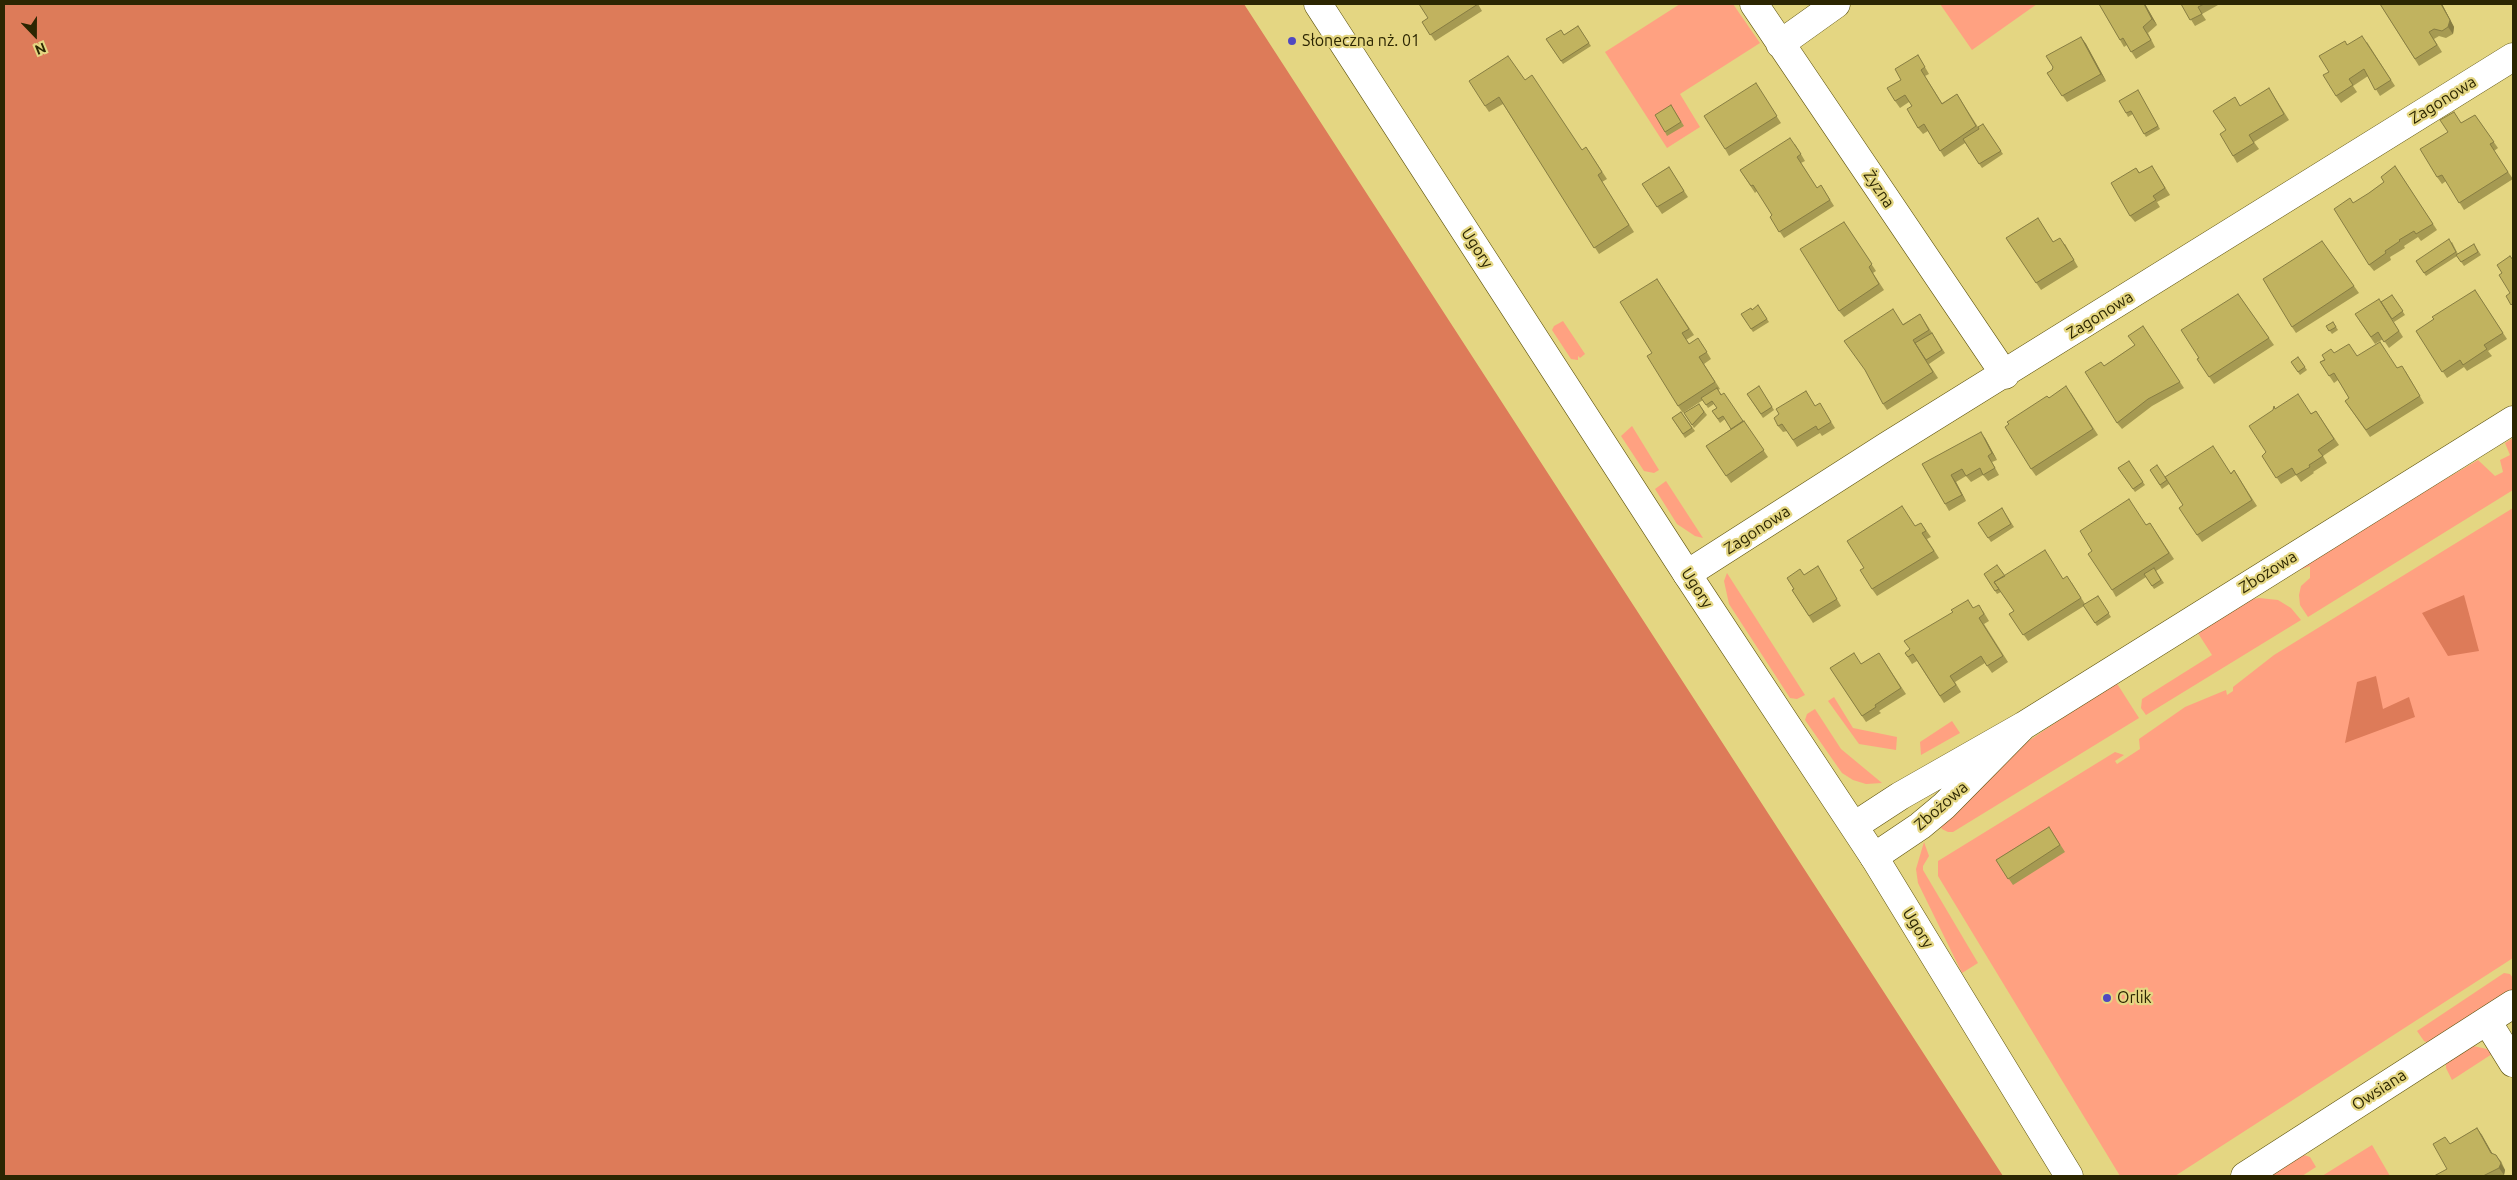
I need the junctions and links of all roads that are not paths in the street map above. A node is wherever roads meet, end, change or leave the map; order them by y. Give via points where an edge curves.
1 (1318, 4) edge
2 (1754, 4) edge
3 (1836, 4) edge
4 (1780, 44) junction
5 (2513, 57) edge
6 (2005, 375) junction
7 (2513, 420) edge
8 (1687, 574) junction
9 (2024, 726) junction
10 (1854, 826) junction
11 (1874, 857) junction
12 (2513, 1004) edge
13 (2486, 1021) junction
14 (2513, 1063) edge
15 (2070, 1176) edge
16 (2246, 1176) edge

1 - 8 street, Ugory
2 - 4 street, Żyzna
3 - 4 street
4 - 6 street, Żyzna
5 - 6 street, Zagonowa
6 - 8 street, Zagonowa
7 - 9 street, Zbożowa
8 - 10 street, Ugory
9 - 10 street, Zbożowa via 1900,796
9 - 11 street, Zbożowa via 1944,806
10 - 11 street, Ugory
11 - 15 street, Ugory
12 - 13 street, Owsiana
13 - 14 street
13 - 16 street, Owsiana

